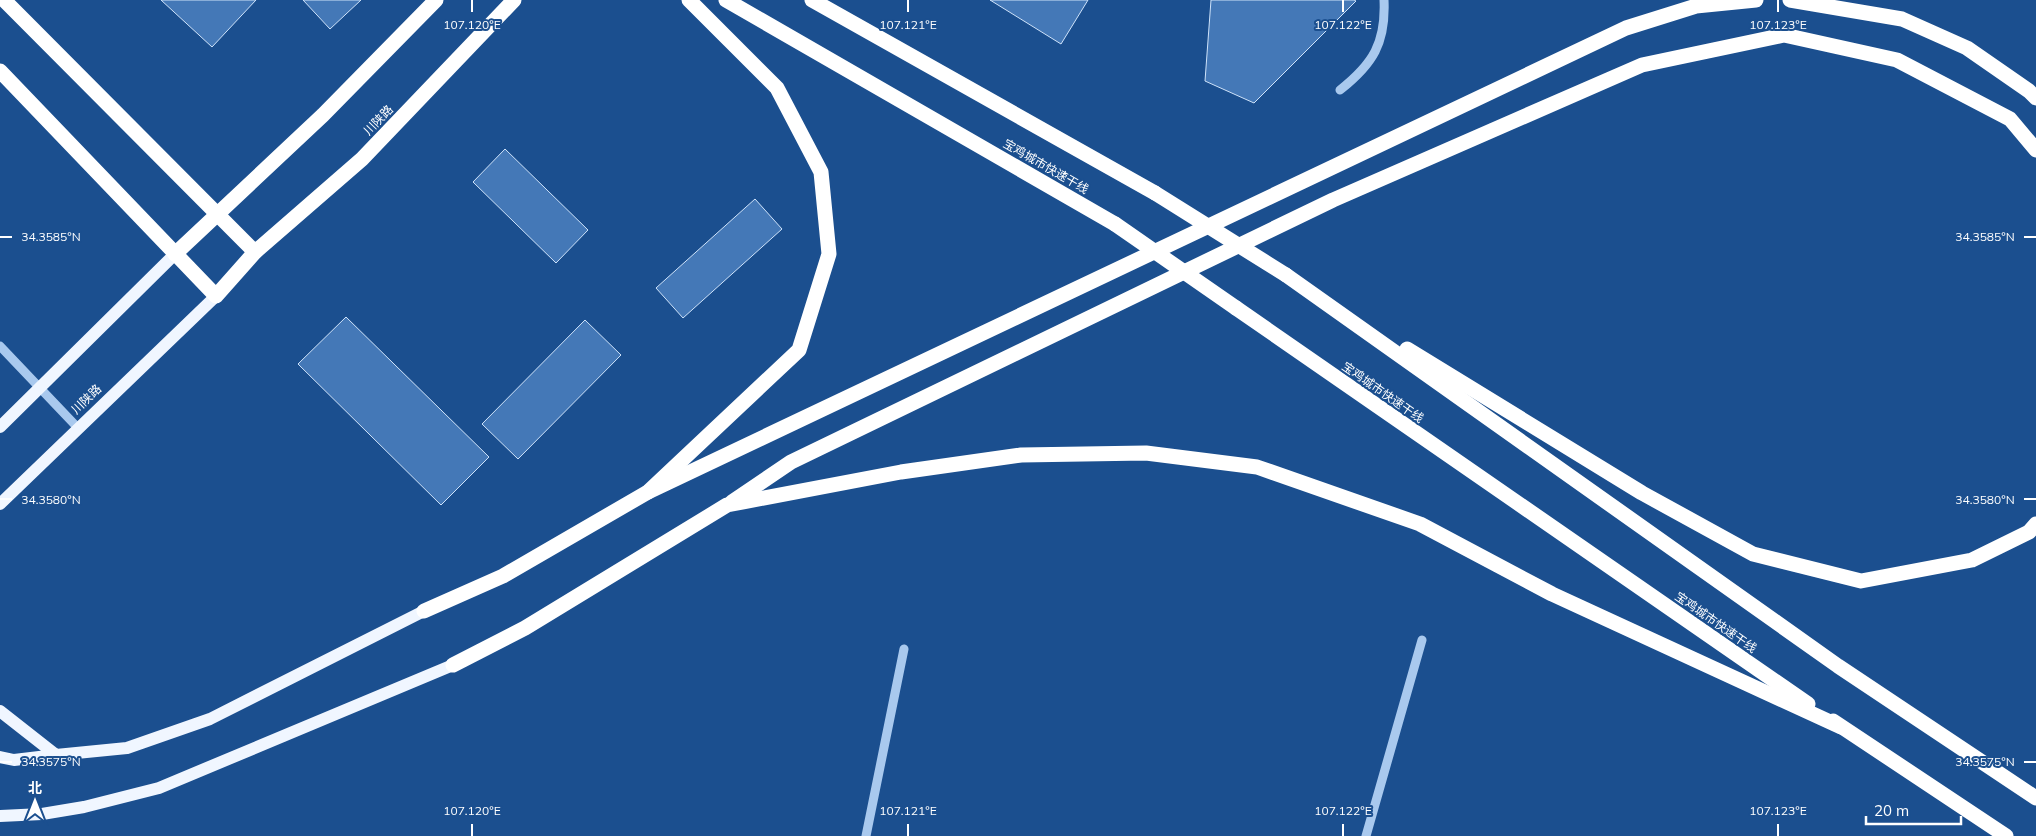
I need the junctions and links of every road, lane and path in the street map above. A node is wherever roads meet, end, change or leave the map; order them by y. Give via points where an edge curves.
1 (4, 0) edge
2 (436, 0) edge
3 (514, 0) edge
4 (689, 0) edge
5 (726, 0) edge
6 (812, 0) edge
7 (1384, 0) edge
8 (1756, 0) edge
9 (1790, 0) edge
10 (0, 71) edge
11 (1340, 90) dead end
12 (2036, 98) edge
13 (2036, 150) edge
14 (217, 214) junction
15 (255, 252) junction
16 (175, 254) junction
17 (1286, 275) junction
18 (216, 296) junction
19 (0, 346) edge
20 (40, 388) junction
21 (0, 427) edge
22 (78, 428) junction
23 (648, 492) junction
24 (0, 504) edge
25 (727, 506) junction
26 (2036, 524) edge
27 (424, 612) joint
28 (1422, 640) dead end
29 (904, 649) dead end
30 (453, 665) joint
31 (0, 711) edge
32 (1841, 727) junction
33 (56, 755) junction
34 (0, 757) edge
35 (2036, 798) edge
36 (0, 816) edge
37 (866, 836) edge
38 (1366, 836) edge
39 (2006, 836) edge

1 - 14 highway
2 - 14 highway via 323,116
3 - 15 highway, 川陕路 via 362,158
4 - 23 highway via 777,88 821,172 829,254 799,350
5 - 32 highway, 宝鸡城市快速干线, bridge via 1115,224
6 - 17 highway, bridge via 1155,193
7 - 11 street via 1384,27 1376,52 1361,74
8 - 23 highway via 1696,6 1626,28
9 - 12 highway via 1902,19 1967,48
10 - 16 highway
13 - 25 highway via 2010,119 1897,60 1784,35 1642,64 1324,204 792,462
14 - 15 highway
14 - 16 highway
15 - 18 highway, 川陕路
16 - 18 highway
16 - 20 main road
17 - 26 highway via 1642,493 1754,554 1862,581 1972,560 2029,532
17 - 35 highway via 1829,660
18 - 22 main road, 川陕路
19 - 20 street
20 - 21 main road
20 - 22 street
22 - 24 main road, 川陕路
23 - 27 highway via 503,576
25 - 30 highway via 525,628
25 - 32 highway via 901,472 1021,454 1146,453 1257,467 1420,524 1552,594
27 - 33 main road via 210,719 127,748
28 - 38 street
29 - 37 street
30 - 36 main road via 159,788 84,807
31 - 33 main road
32 - 39 highway, 宝鸡城市快速干线
33 - 34 main road via 14,760

